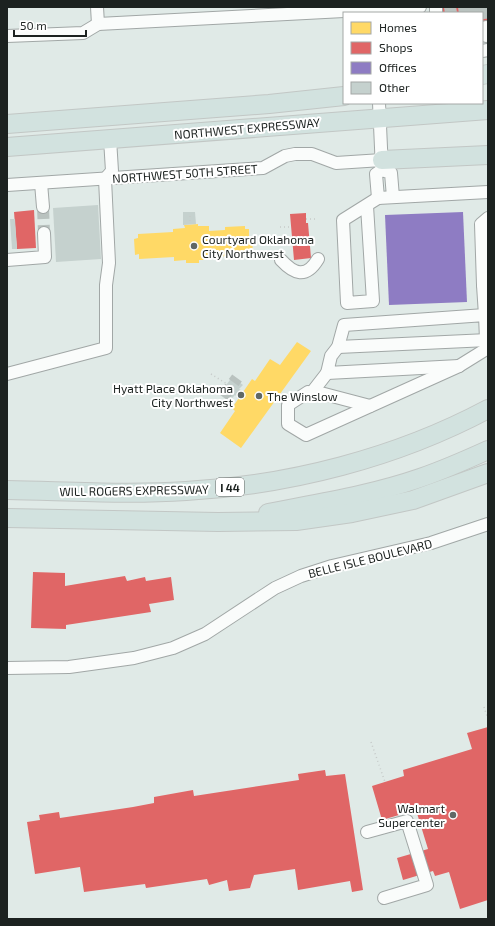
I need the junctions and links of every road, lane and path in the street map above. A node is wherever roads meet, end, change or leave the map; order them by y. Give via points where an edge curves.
1 (97, 7) edge
2 (420, 7) edge
3 (405, 9) edge
4 (372, 10) edge
5 (98, 24) junction
6 (7, 36) edge
7 (343, 96) edge
8 (379, 110) edge
9 (488, 110) edge
10 (7, 124) edge
11 (110, 139) junction
12 (7, 147) edge
13 (488, 155) edge
14 (382, 165) junction
15 (105, 179) junction
16 (41, 183) junction
17 (7, 185) edge
18 (488, 192) edge
19 (393, 197) junction
20 (378, 198) junction
21 (367, 206) junction
22 (42, 207) tunnel mouth
23 (190, 216) dead end
24 (488, 218) edge
25 (306, 219) dead end
26 (315, 219) dead end
27 (190, 224) dead end
28 (280, 227) dead end
29 (291, 227) dead end
30 (44, 233) tunnel mouth
31 (485, 246) edge
32 (318, 259) dead end
33 (7, 260) edge
34 (281, 260) dead end
35 (486, 285) edge
36 (486, 315) edge
37 (487, 342) edge
38 (338, 347) junction
39 (459, 366) junction
40 (327, 373) junction
41 (7, 374) edge
42 (211, 374) dead end
43 (227, 384) dead end
44 (308, 392) dead end
45 (488, 400) edge
46 (370, 406) junction
47 (488, 409) edge
48 (445, 430) junction
49 (488, 450) edge
50 (488, 473) edge
51 (7, 490) edge
52 (7, 518) edge
53 (218, 522) junction
54 (488, 524) edge
55 (7, 668) edge
56 (484, 707) dead end
57 (488, 719) edge
58 (371, 742) dead end
59 (385, 782) dead end
60 (367, 832) dead end
61 (384, 898) dead end

1 - 5 street
2 - 3 street
3 - 4 street
4 - 5 street
5 - 6 street via 83,33
7 - 10 highway, NORTHWEST EXPRESSWAY
8 - 9 highway, NORTHWEST EXPRESSWAY
8 - 11 highway, NORTHWEST EXPRESSWAY
8 - 14 street
11 - 12 highway, NORTHWEST EXPRESSWAY
11 - 15 street via 112,171
13 - 14 highway
14 - 15 street, NORTHWEST 50TH STREET via 336,163 312,154 295,154 285,156 263,168
14 - 19 street via 392,173
14 - 20 street via 376,174
15 - 16 street, NORTHWEST 50TH STREET
15 - 41 street via 109,263 106,285 106,348
16 - 17 street, NORTHWEST 50TH STREET
16 - 22 street
18 - 19 street
19 - 20 street
20 - 21 street
21 - 21 street via 343,220 348,306 373,301
23 - 27 path
24 - 31 street via 481,224
25 - 26 path
28 - 29 path
30 - 33 street via 45,258
31 - 35 street
32 - 34 street via 314,265 299,273 291,271
35 - 36 street
36 - 37 street
36 - 38 street via 344,325
37 - 38 street
37 - 39 street
38 - 40 street via 331,356
39 - 40 street
39 - 46 street
40 - 46 street via 313,391
42 - 43 path
44 - 46 street via 288,405 288,424 306,435
45 - 48 highway
47 - 48 highway, WILL ROGERS EXPRESSWAY / I 44
48 - 51 highway, WILL ROGERS EXPRESSWAY / I 44 via 337,467 246,485 168,492
49 - 53 highway via 426,476 394,486
50 - 53 highway via 413,500 352,513 296,521
52 - 53 highway
54 - 55 street, BELLE ISLE BOULEVARD via 431,544 332,566 301,576 275,588 205,634 173,648 134,658 69,668
56 - 57 path
58 - 59 path
60 - 61 street via 406,820 427,885

